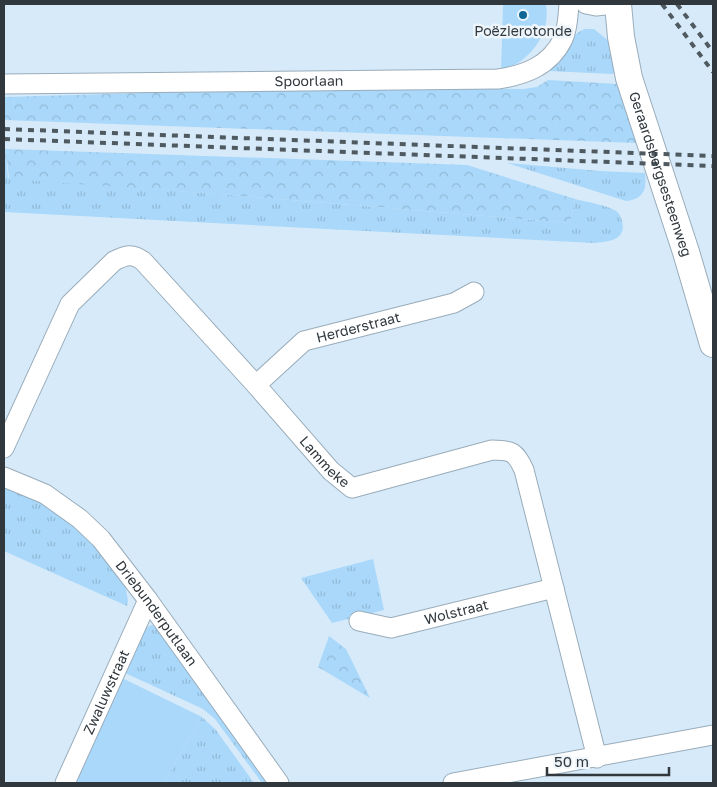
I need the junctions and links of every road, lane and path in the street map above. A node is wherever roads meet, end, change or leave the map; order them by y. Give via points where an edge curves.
1 (569, 4) edge
2 (586, 4) edge
3 (616, 4) edge
4 (4, 84) edge
5 (474, 292) dead end
6 (713, 344) edge
7 (256, 385) junction
8 (4, 448) edge
9 (4, 477) edge
10 (554, 588) junction
11 (148, 600) junction
12 (359, 621) dead end
13 (713, 735) edge
14 (597, 758) junction
15 (65, 783) edge
16 (279, 783) edge
17 (453, 783) edge

1 - 4 street, Spoorlaan via 563,39 550,56 533,70 507,78
2 - 3 street
3 - 6 main road, Geraardsbergsesteenweg via 629,78
5 - 7 street, Herderstraat via 454,303 304,342
7 - 8 street, Lammeke via 143,261 131,255 114,262 70,304
7 - 10 street, Lammeke via 331,471 352,488 492,450 514,452 524,470
9 - 11 street, Driebunderputlaan via 45,494 80,519 101,539
10 - 12 street, Wolstraat via 391,628
10 - 14 street, Lammeke
11 - 15 street, Zwaluwstraat
11 - 16 street, Driebunderputlaan
13 - 14 street
14 - 17 street

